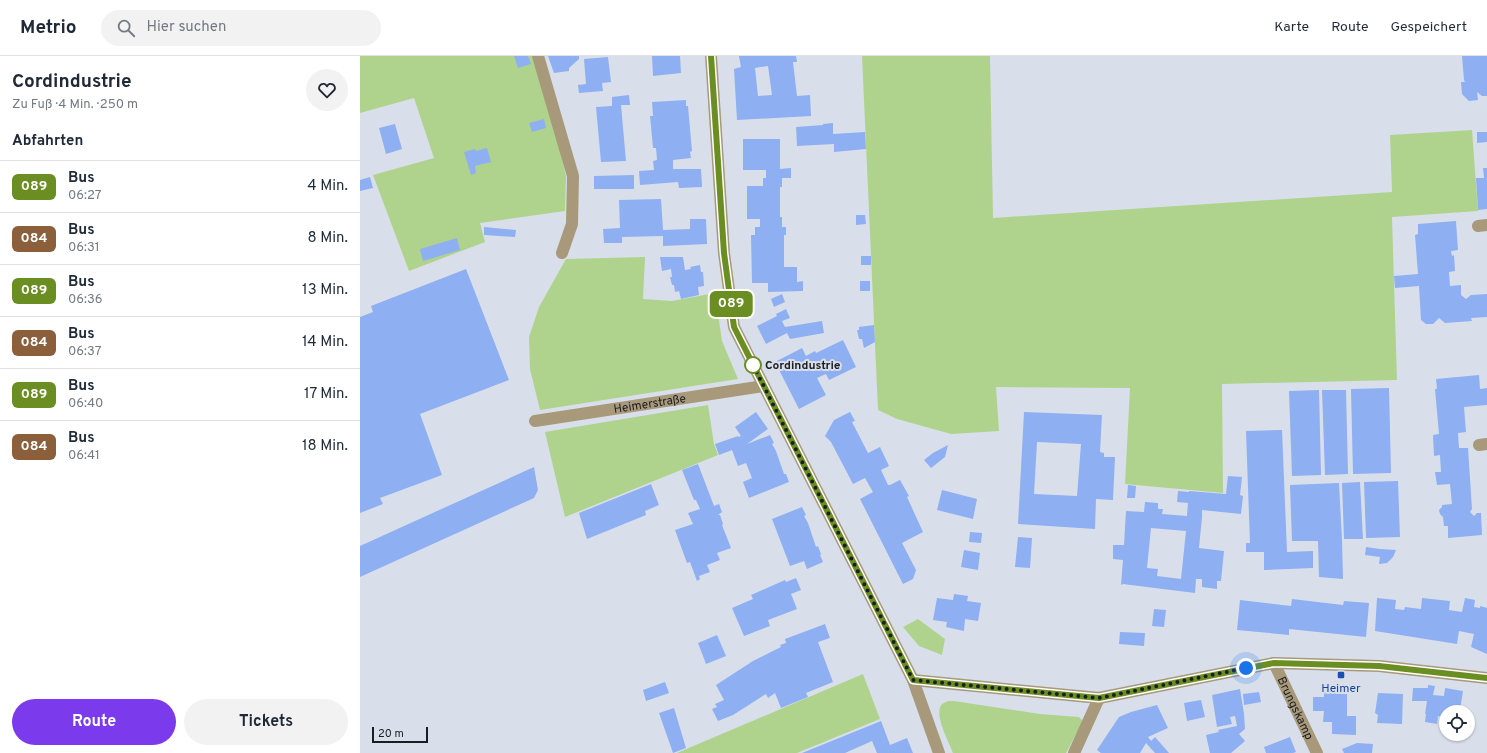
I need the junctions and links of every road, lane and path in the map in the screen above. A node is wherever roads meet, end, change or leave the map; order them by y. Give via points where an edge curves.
1 (538, 56) edge
2 (711, 56) edge
3 (562, 253) dead end
4 (764, 386) junction
5 (535, 420) dead end
6 (1274, 663) junction
7 (1487, 678) edge
8 (913, 680) junction
9 (1099, 698) junction
10 (939, 753) edge
11 (1074, 753) edge
12 (1317, 753) edge

1 - 3 street via 573,176 572,224
2 - 4 street via 724,253 734,327
4 - 5 street, Heimerstraße
4 - 8 street
6 - 7 street via 1379,666
6 - 9 street
6 - 12 street, Brungskamp
8 - 9 street
8 - 10 street
9 - 11 street

